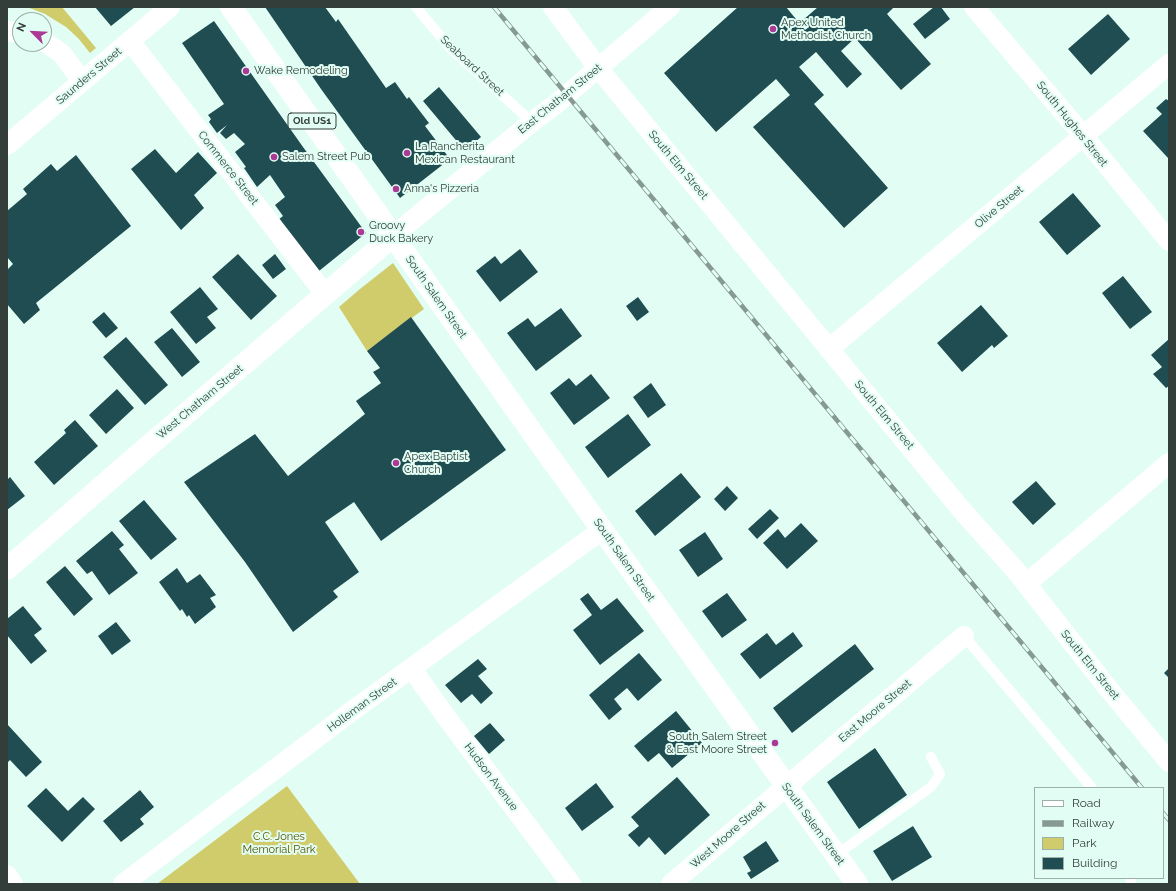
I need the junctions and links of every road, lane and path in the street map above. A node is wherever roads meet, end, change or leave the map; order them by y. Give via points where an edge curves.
1 (170, 7) edge
2 (231, 7) edge
3 (416, 7) edge
4 (553, 7) edge
5 (670, 7) edge
6 (974, 7) edge
7 (130, 41) junction
8 (52, 47) edge
9 (1169, 64) edge
10 (598, 68) junction
11 (82, 81) junction
12 (532, 122) junction
13 (1083, 137) junction
14 (7, 145) edge
15 (393, 236) junction
16 (1169, 242) edge
17 (325, 294) junction
18 (829, 349) junction
19 (1169, 463) edge
20 (602, 530) junction
21 (7, 569) edge
22 (1026, 584) junction
23 (964, 636) joint
24 (412, 669) junction
25 (931, 757) dead end
26 (1169, 762) edge
27 (786, 786) junction
28 (1091, 787) edge
29 (836, 855) junction
30 (7, 875) edge
31 (13, 884) edge
32 (123, 884) edge
33 (571, 884) edge
34 (671, 884) edge
35 (857, 884) edge

1 - 7 street, Saunders Street
2 - 15 main road, Old US1
3 - 12 lane, Seaboard Street via 450,48
4 - 10 street, South Elm Street
5 - 10 street, East Chatham Street
6 - 13 street, South Hughes Street
7 - 11 street, Saunders Street
7 - 17 street, Commerce Street
8 - 11 street via 62,54
9 - 13 street, Olive Street
10 - 12 street, East Chatham Street
10 - 18 street, South Elm Street
11 - 14 street, Saunders Street
12 - 15 street, East Chatham Street
13 - 16 street, South Hughes Street
13 - 18 street, Olive Street
15 - 17 main road, West Chatham Street
15 - 20 main road, South Salem Street
17 - 21 main road, West Chatham Street
18 - 22 street, South Elm Street
19 - 22 street
20 - 24 street, Holleman Street
20 - 27 main road, South Salem Street
22 - 26 street, South Elm Street
23 - 27 street, East Moore Street
23 - 28 lane
24 - 32 street, Holleman Street via 352,711
24 - 33 street, Hudson Avenue
25 - 29 lane via 940,774 931,787
27 - 29 main road, South Salem Street
27 - 34 street, West Moore Street
29 - 35 main road, South Salem Street
30 - 31 street

